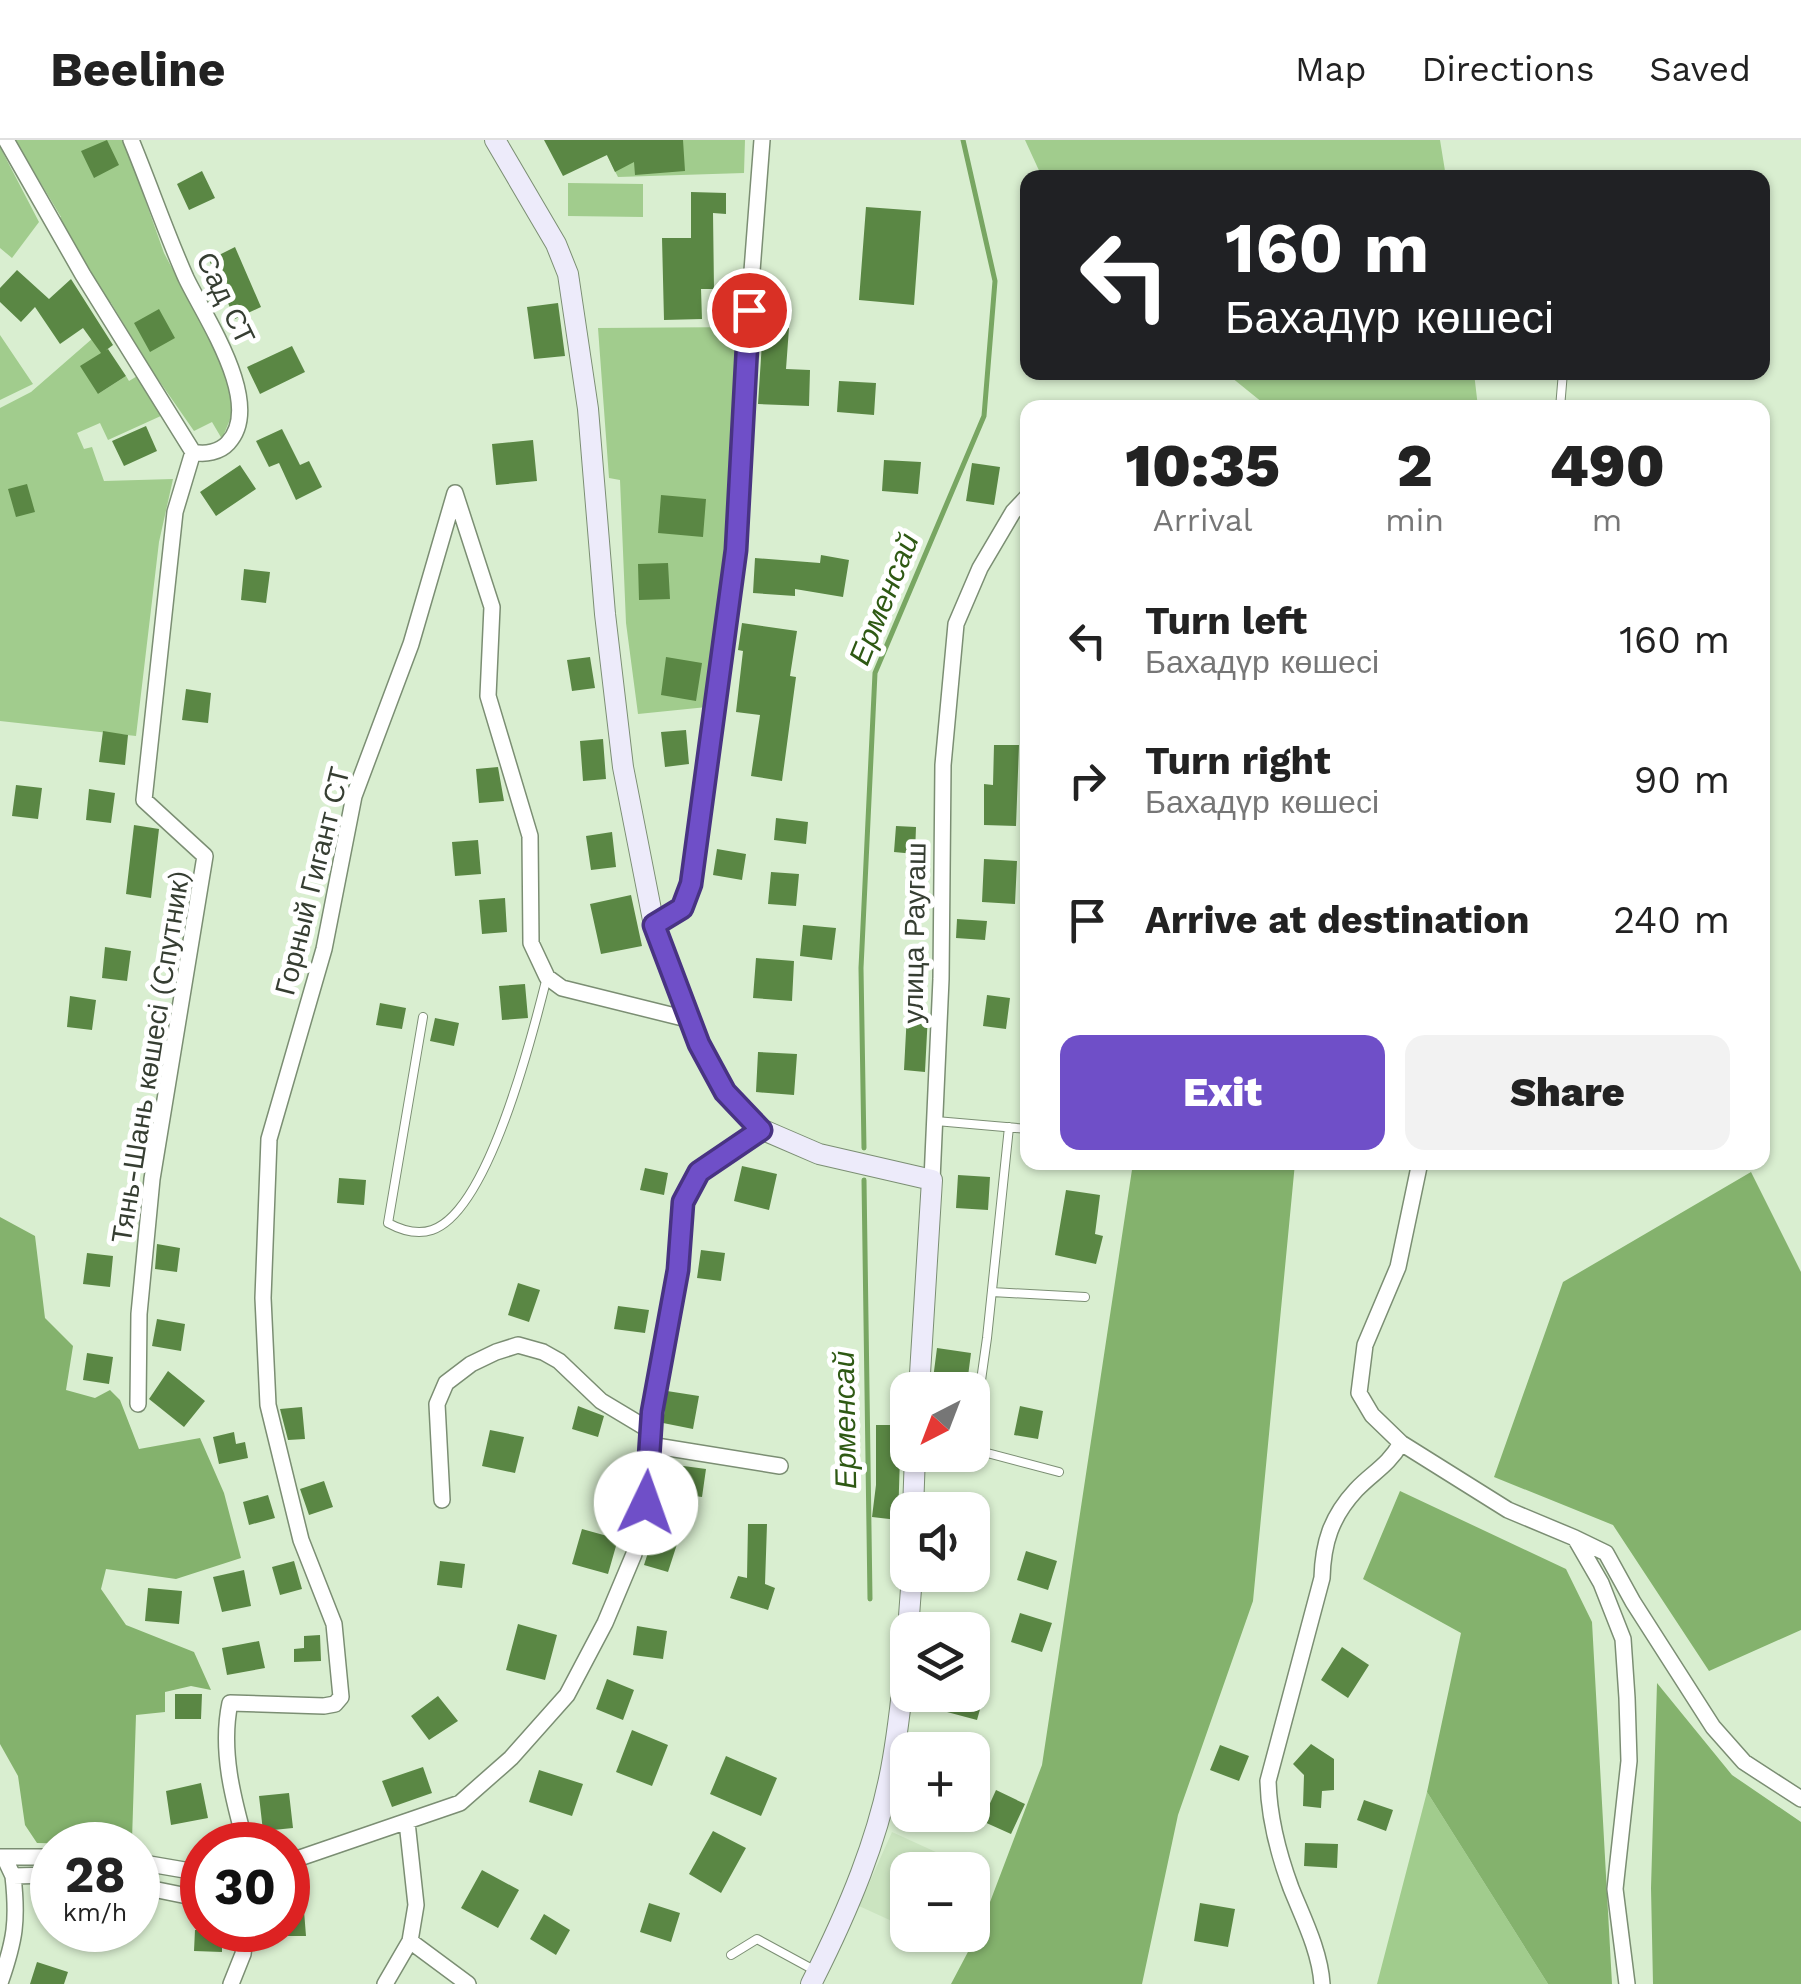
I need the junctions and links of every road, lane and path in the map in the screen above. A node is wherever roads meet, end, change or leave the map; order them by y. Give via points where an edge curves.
1 (6, 140) edge
2 (131, 140) edge
3 (495, 140) edge
4 (762, 140) edge
5 (193, 452) junction
6 (1020, 505) edge
7 (654, 925) junction
8 (547, 977) junction
9 (423, 1016) dead end
10 (691, 1020) junction
11 (936, 1121) junction
12 (1009, 1127) junction
13 (1020, 1128) edge
14 (761, 1130) junction
15 (1418, 1170) edge
16 (932, 1180) junction
17 (992, 1292) junction
18 (1085, 1297) dead end
19 (920, 1372) edge
20 (982, 1372) edge
21 (138, 1404) dead end
22 (651, 1438) junction
23 (1401, 1443) junction
24 (990, 1451) edge
25 (780, 1466) dead end
26 (1059, 1472) dead end
27 (442, 1500) dead end
28 (1575, 1538) junction
29 (899, 1712) edge
30 (1801, 1799) edge
31 (241, 1822) edge
32 (407, 1822) junction
33 (310, 1855) edge
34 (2, 1857) edge
35 (30, 1858) edge
36 (13, 1876) junction
37 (30, 1876) edge
38 (410, 1941) junction
39 (242, 1952) edge
40 (731, 1955) dead end
41 (814, 1978) edge
42 (0, 1983) edge
43 (230, 1984) edge
44 (385, 1984) edge
45 (468, 1984) edge
46 (1322, 1984) edge
47 (1626, 1984) edge

1 - 5 street
2 - 5 street, Сад СТ via 186,278 232,366 238,431 224,447
3 - 7 street via 568,274 588,409 622,767
4 - 7 street via 736,550 691,884 682,908
5 - 21 street, Тянь-Шань көшесі (Спутник) via 176,512 144,800 205,856 152,1178
6 - 11 street, улица Раугаш via 980,568 956,624 943,765
7 - 10 street
8 - 9 lane via 516,1087 480,1179 454,1216 418,1233 388,1223
8 - 10 street via 562,988
8 - 31 street, Горный Гигант СТ via 531,943 530,836 488,696 492,606 454,493 410,644 354,796 324,949 268,1138 268,1405 301,1540 334,1624 342,1686 335,1704 324,1706 230,1703 227,1759
10 - 14 street via 725,1092
11 - 12 lane
11 - 16 street, улица Раугаш
12 - 13 lane
12 - 17 lane
14 - 16 street via 819,1154
14 - 22 street via 699,1172 683,1202
15 - 23 street via 1398,1267 1365,1345 1359,1393
16 - 19 street, улица Раугаш
17 - 18 lane
17 - 20 lane
22 - 25 street
22 - 27 street via 559,1362 518,1345 471,1364 446,1384 437,1404
22 - 32 street via 634,1554 567,1695 460,1802
23 - 28 street via 1508,1510
23 - 46 street via 1349,1500 1323,1546 1322,1578 1268,1781 1277,1842
24 - 26 lane
28 - 30 street via 1606,1553 1713,1727 1744,1762
28 - 47 street via 1623,1639 1629,1762 1615,1889
29 - 41 street via 893,1761 864,1867
32 - 33 street
32 - 38 street via 416,1905
34 - 35 street
34 - 36 street
36 - 37 street
36 - 42 street via 18,1917
38 - 44 street
38 - 45 street
39 - 43 street
40 - 41 lane via 757,1939

